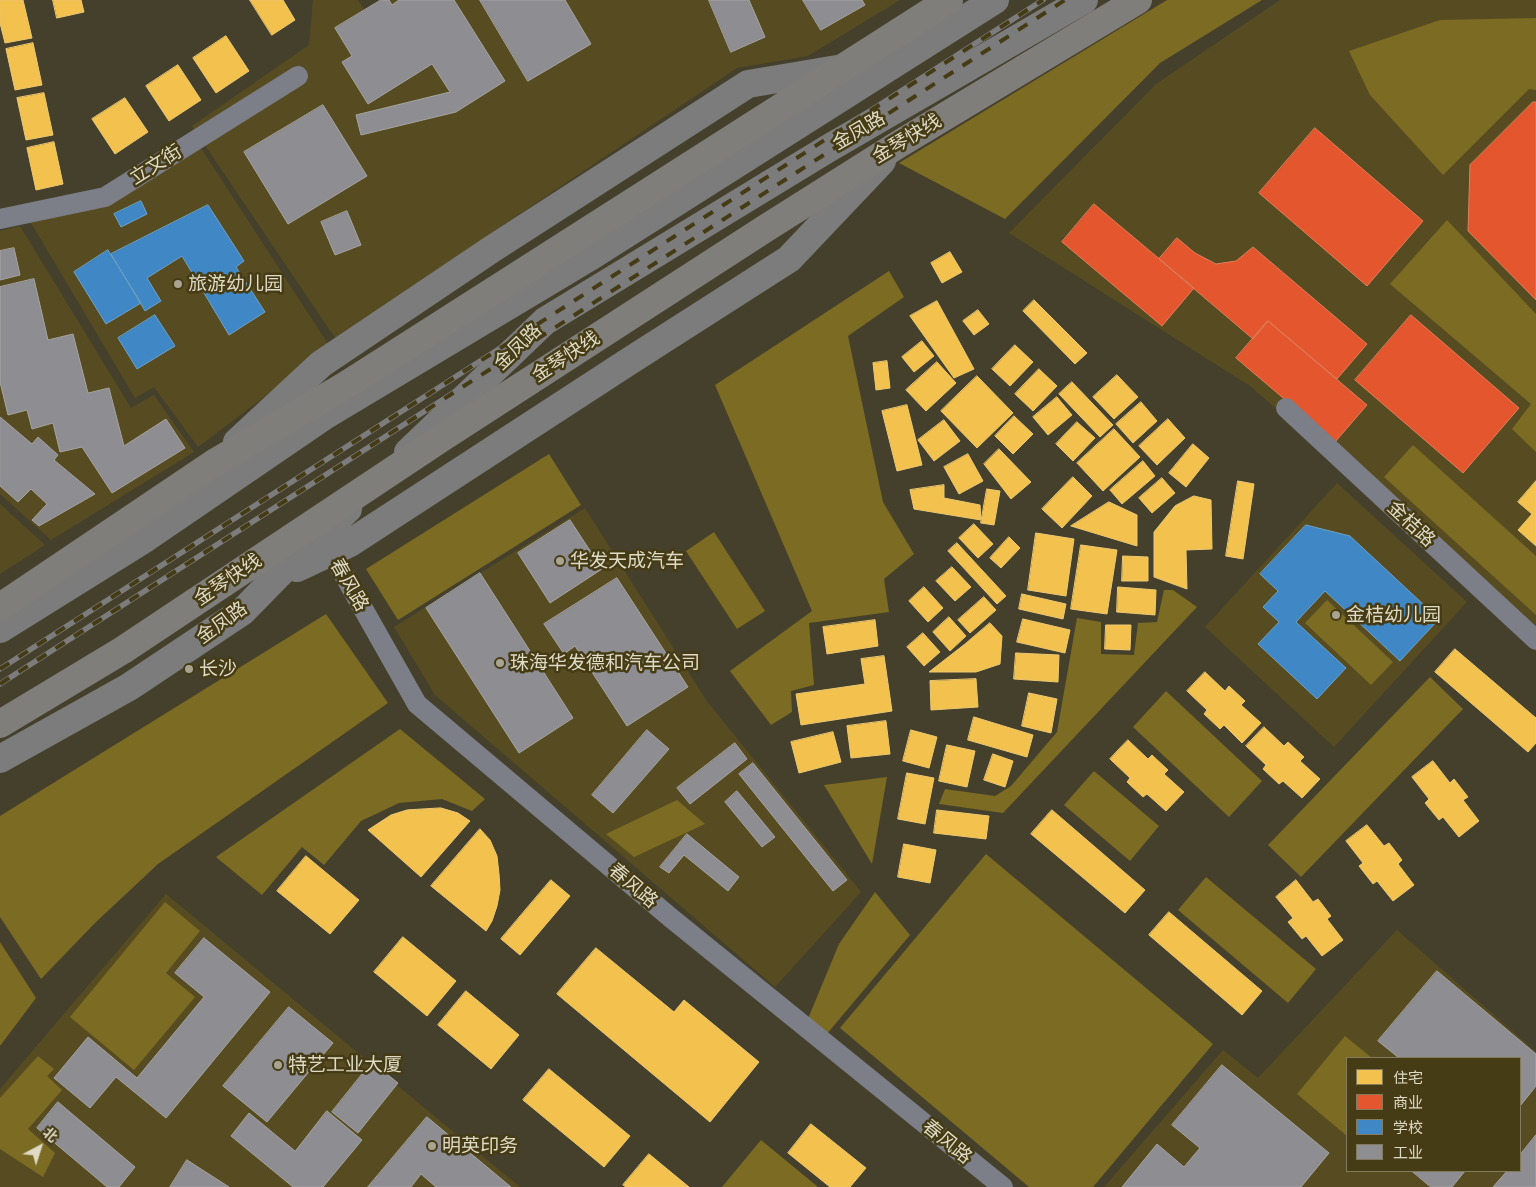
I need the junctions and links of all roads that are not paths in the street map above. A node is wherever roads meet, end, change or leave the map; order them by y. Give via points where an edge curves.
1 (949, 0) edge
2 (995, 0) edge
3 (1084, 0) edge
4 (1138, 0) edge
5 (902, 59) junction
6 (970, 66) junction
7 (298, 76) dead end
8 (0, 219) edge
9 (1286, 408) dead end
10 (214, 464) junction
11 (320, 536) junction
12 (0, 607) edge
13 (0, 629) edge
14 (1536, 640) edge
15 (124, 650) junction
16 (0, 724) edge
17 (0, 759) edge
18 (1003, 1187) edge

1 - 10 highway via 346,385
2 - 5 main road, 金凤路
3 - 6 main road, 金凤路
4 - 15 highway, 金琴快线 via 763,230 443,437
5 - 10 main road via 748,84 321,364
5 - 13 main road, 金凤路 via 593,255 326,415 146,538
6 - 11 main road, 金凤路 via 545,321
6 - 15 main road via 789,259 350,543
7 - 8 street, 立文街 via 105,197
9 - 14 street, 金桔路
10 - 12 highway
11 - 17 main road, 金凤路 via 243,611 129,686
11 - 18 street, 春风路 via 417,704 671,918
15 - 16 highway, 金琴快线

